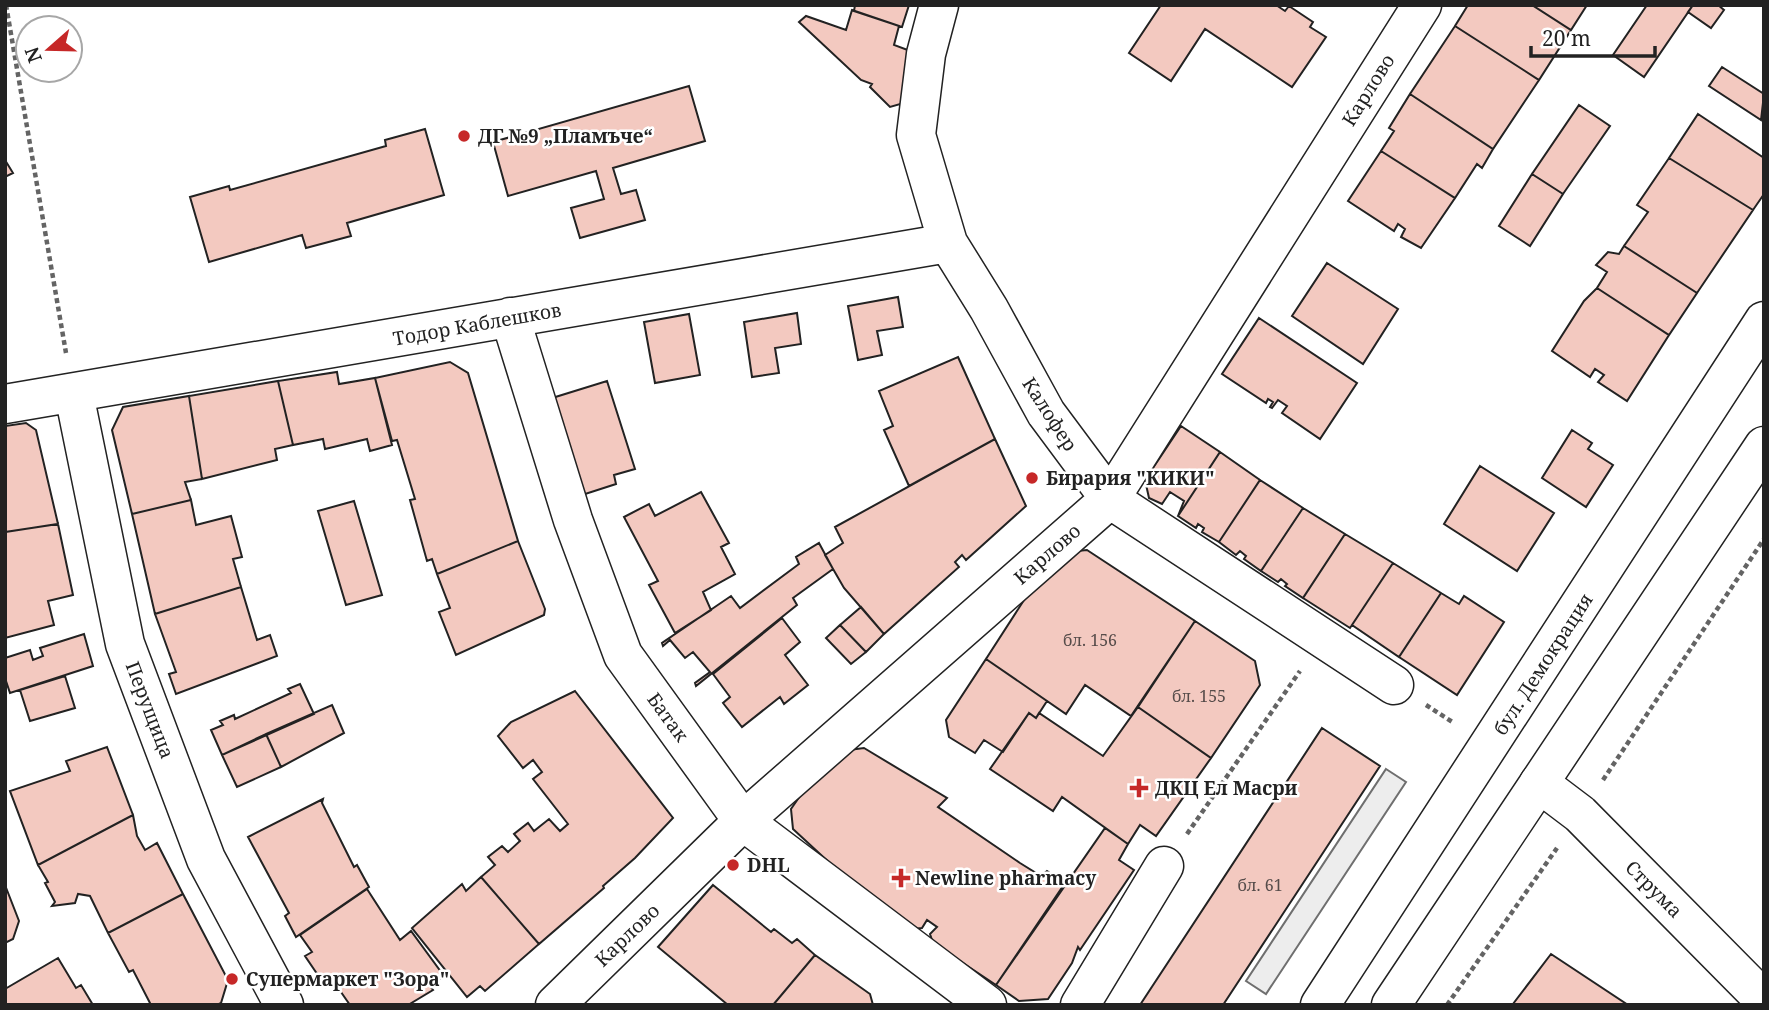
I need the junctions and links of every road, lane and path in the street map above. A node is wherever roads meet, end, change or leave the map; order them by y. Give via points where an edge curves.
1 (6, 5) edge
2 (939, 5) edge
3 (1422, 5) edge
4 (948, 243) junction
5 (510, 317) junction
6 (1764, 321) edge
7 (74, 394) junction
8 (5, 404) edge
9 (1764, 446) edge
10 (1110, 499) junction
11 (1764, 539) edge
12 (1323, 638) junction
13 (1394, 685) joint
14 (1490, 746) junction
15 (1539, 783) junction
16 (1580, 814) junction
17 (744, 821) junction
18 (1164, 866) joint
19 (1762, 994) edge
20 (282, 1004) edge
21 (555, 1005) edge
22 (987, 1005) edge
23 (1080, 1005) edge
24 (1320, 1005) edge
25 (1391, 1005) edge
26 (1447, 1005) edge

1 - 7 path
2 - 4 street, Калофер via 926,54 916,135
3 - 10 street, Карлово
4 - 5 street, Тодор Каблешков
4 - 10 street, Калофер via 1046,413
5 - 7 street, Тодор Каблешков
5 - 17 street, Батак via 573,520 623,655
6 - 14 street, бул. Демокрация
7 - 8 street, Тодор Каблешков
7 - 20 street, Перущица via 125,644 206,859
9 - 15 street
10 - 12 street, Калофер
10 - 17 street, Карлово
11 - 16 path
12 - 13 street, Калофер
12 - 18 path
13 - 14 path
14 - 24 street, бул. Демокрация
15 - 16 street, Струма
15 - 25 street
16 - 19 street, Струма
16 - 26 path
17 - 21 street, Карлово
17 - 22 street, Батак
18 - 23 street

